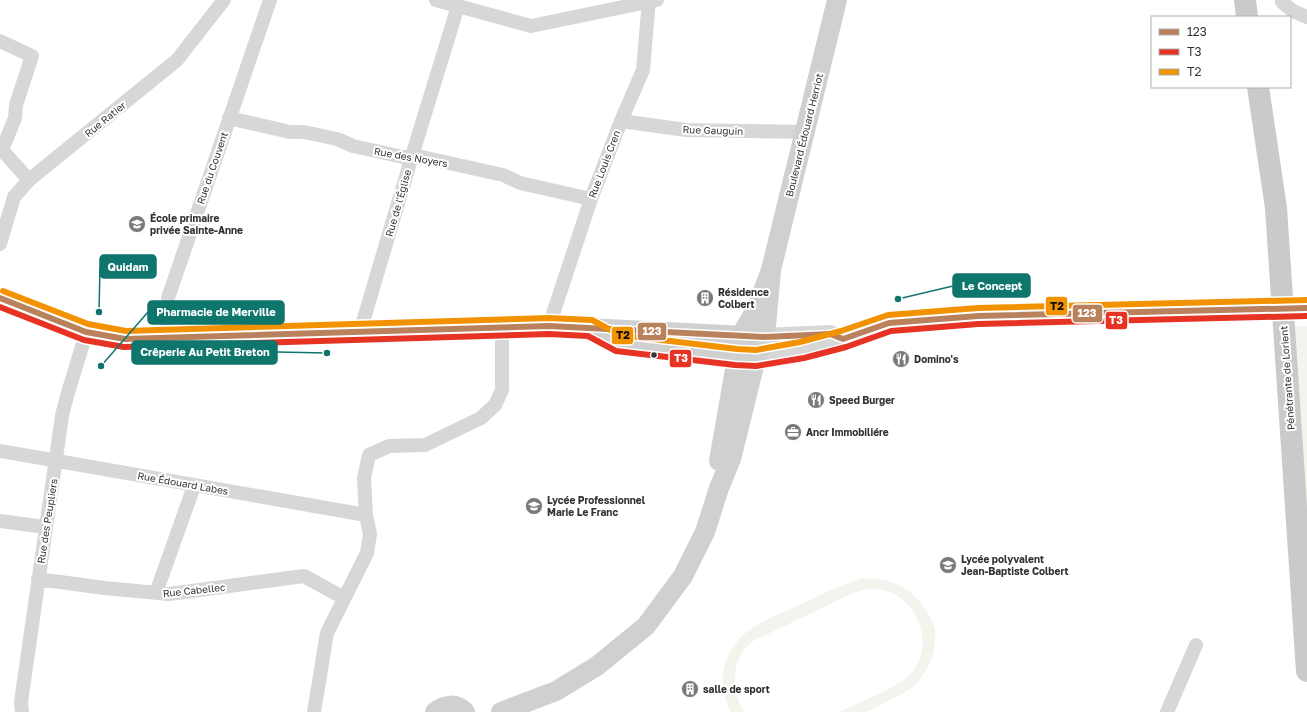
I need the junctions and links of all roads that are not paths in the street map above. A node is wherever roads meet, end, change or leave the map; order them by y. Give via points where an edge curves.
1 (224, 0) edge
2 (270, 0) edge
3 (436, 0) edge
4 (837, 0) edge
5 (1245, 0) edge
6 (652, 1) edge
7 (1282, 1) edge
8 (458, 6) junction
9 (1247, 16) edge
10 (1307, 17) edge
11 (0, 41) edge
12 (1258, 88) edge
13 (229, 118) junction
14 (621, 121) junction
15 (805, 132) junction
16 (412, 156) junction
17 (29, 180) junction
18 (591, 199) junction
19 (0, 244) edge
20 (771, 270) junction
21 (0, 298) edge
22 (1307, 308) edge
23 (549, 326) junction
24 (502, 328) junction
25 (590, 328) junction
26 (86, 332) junction
27 (360, 332) junction
28 (740, 335) junction
29 (765, 336) junction
30 (167, 338) junction
31 (843, 339) junction
32 (736, 357) junction
33 (756, 358) junction
34 (0, 451) edge
35 (56, 461) junction
36 (194, 486) junction
37 (719, 488) junction
38 (366, 515) junction
39 (0, 521) edge
40 (45, 527) junction
41 (38, 579) junction
42 (156, 593) junction
43 (344, 598) junction
44 (1196, 645) dead end
45 (1307, 671) edge
46 (22, 712) edge
47 (314, 712) edge
48 (435, 712) edge
49 (465, 712) edge
50 (501, 712) edge
51 (1167, 712) edge

1 - 17 street, Rue Ratier via 177,60
2 - 13 street, Rue du Couvent
3 - 8 street
4 - 15 main road, Boulevard Édouard Herriot
5 - 9 main road
6 - 8 street via 531,26
6 - 14 street, Rue Louis Cren via 643,70
7 - 10 street via 1293,11
8 - 16 street, Rue de l'Église
11 - 17 street via 32,56 16,105 15,118 2,150
12 - 45 main road, Pénétrante de Lorient via 1276,208
13 - 16 street, Rue des Noyers via 290,132 337,139 353,146 403,157
13 - 30 street, Rue du Couvent via 168,298
14 - 15 street, Rue Gauguin via 686,130
14 - 18 street, Rue Louis Cren
15 - 20 main road, Boulevard Édouard Herriot
16 - 18 street, Rue des Noyers via 503,175 520,183
16 - 27 street, Rue de l'Église
17 - 19 street, Rue Ratier via 14,197
18 - 23 street, Rue Louis Cren
20 - 28 main road, Boulevard Édouard Herriot via 756,310
20 - 29 main road, Boulevard Édouard Herriot
21 - 26 main road
22 - 31 street, bridge via 978,316 889,323
23 - 24 main road
23 - 25 main road
24 - 27 main road
24 - 38 street via 502,390 495,405 481,418 425,445 389,446 370,455 364,478
25 - 28 main road
25 - 32 main road via 617,343
26 - 30 main road via 125,339
26 - 35 street, Rue des Peupliers via 67,393
27 - 30 main road
28 - 29 main road
28 - 32 main road, Boulevard Édouard Herriot
28 - 33 main road
29 - 31 street via 830,334
29 - 33 main road, Boulevard Édouard Herriot
31 - 33 street
32 - 33 main road
32 - 37 main road, Boulevard Édouard Herriot via 719,457
33 - 37 main road, Boulevard Édouard Herriot via 731,459
34 - 35 street, Rue Édouard Labes
35 - 36 street, Rue Édouard Labes
35 - 40 street, Rue des Peupliers
36 - 38 street, Rue Édouard Labes
36 - 42 street
37 - 50 main road via 705,532 683,576 646,626 597,666 575,680
38 - 43 street via 370,534 366,553
39 - 40 street
40 - 41 street, Rue des Peupliers
41 - 42 street, Rue Cabellec
41 - 46 street, Rue des Peupliers via 21,702
42 - 43 street, Rue Cabellec via 169,594 304,576
43 - 47 street via 326,634
44 - 51 street
48 - 49 main road via 440,708 455,706

